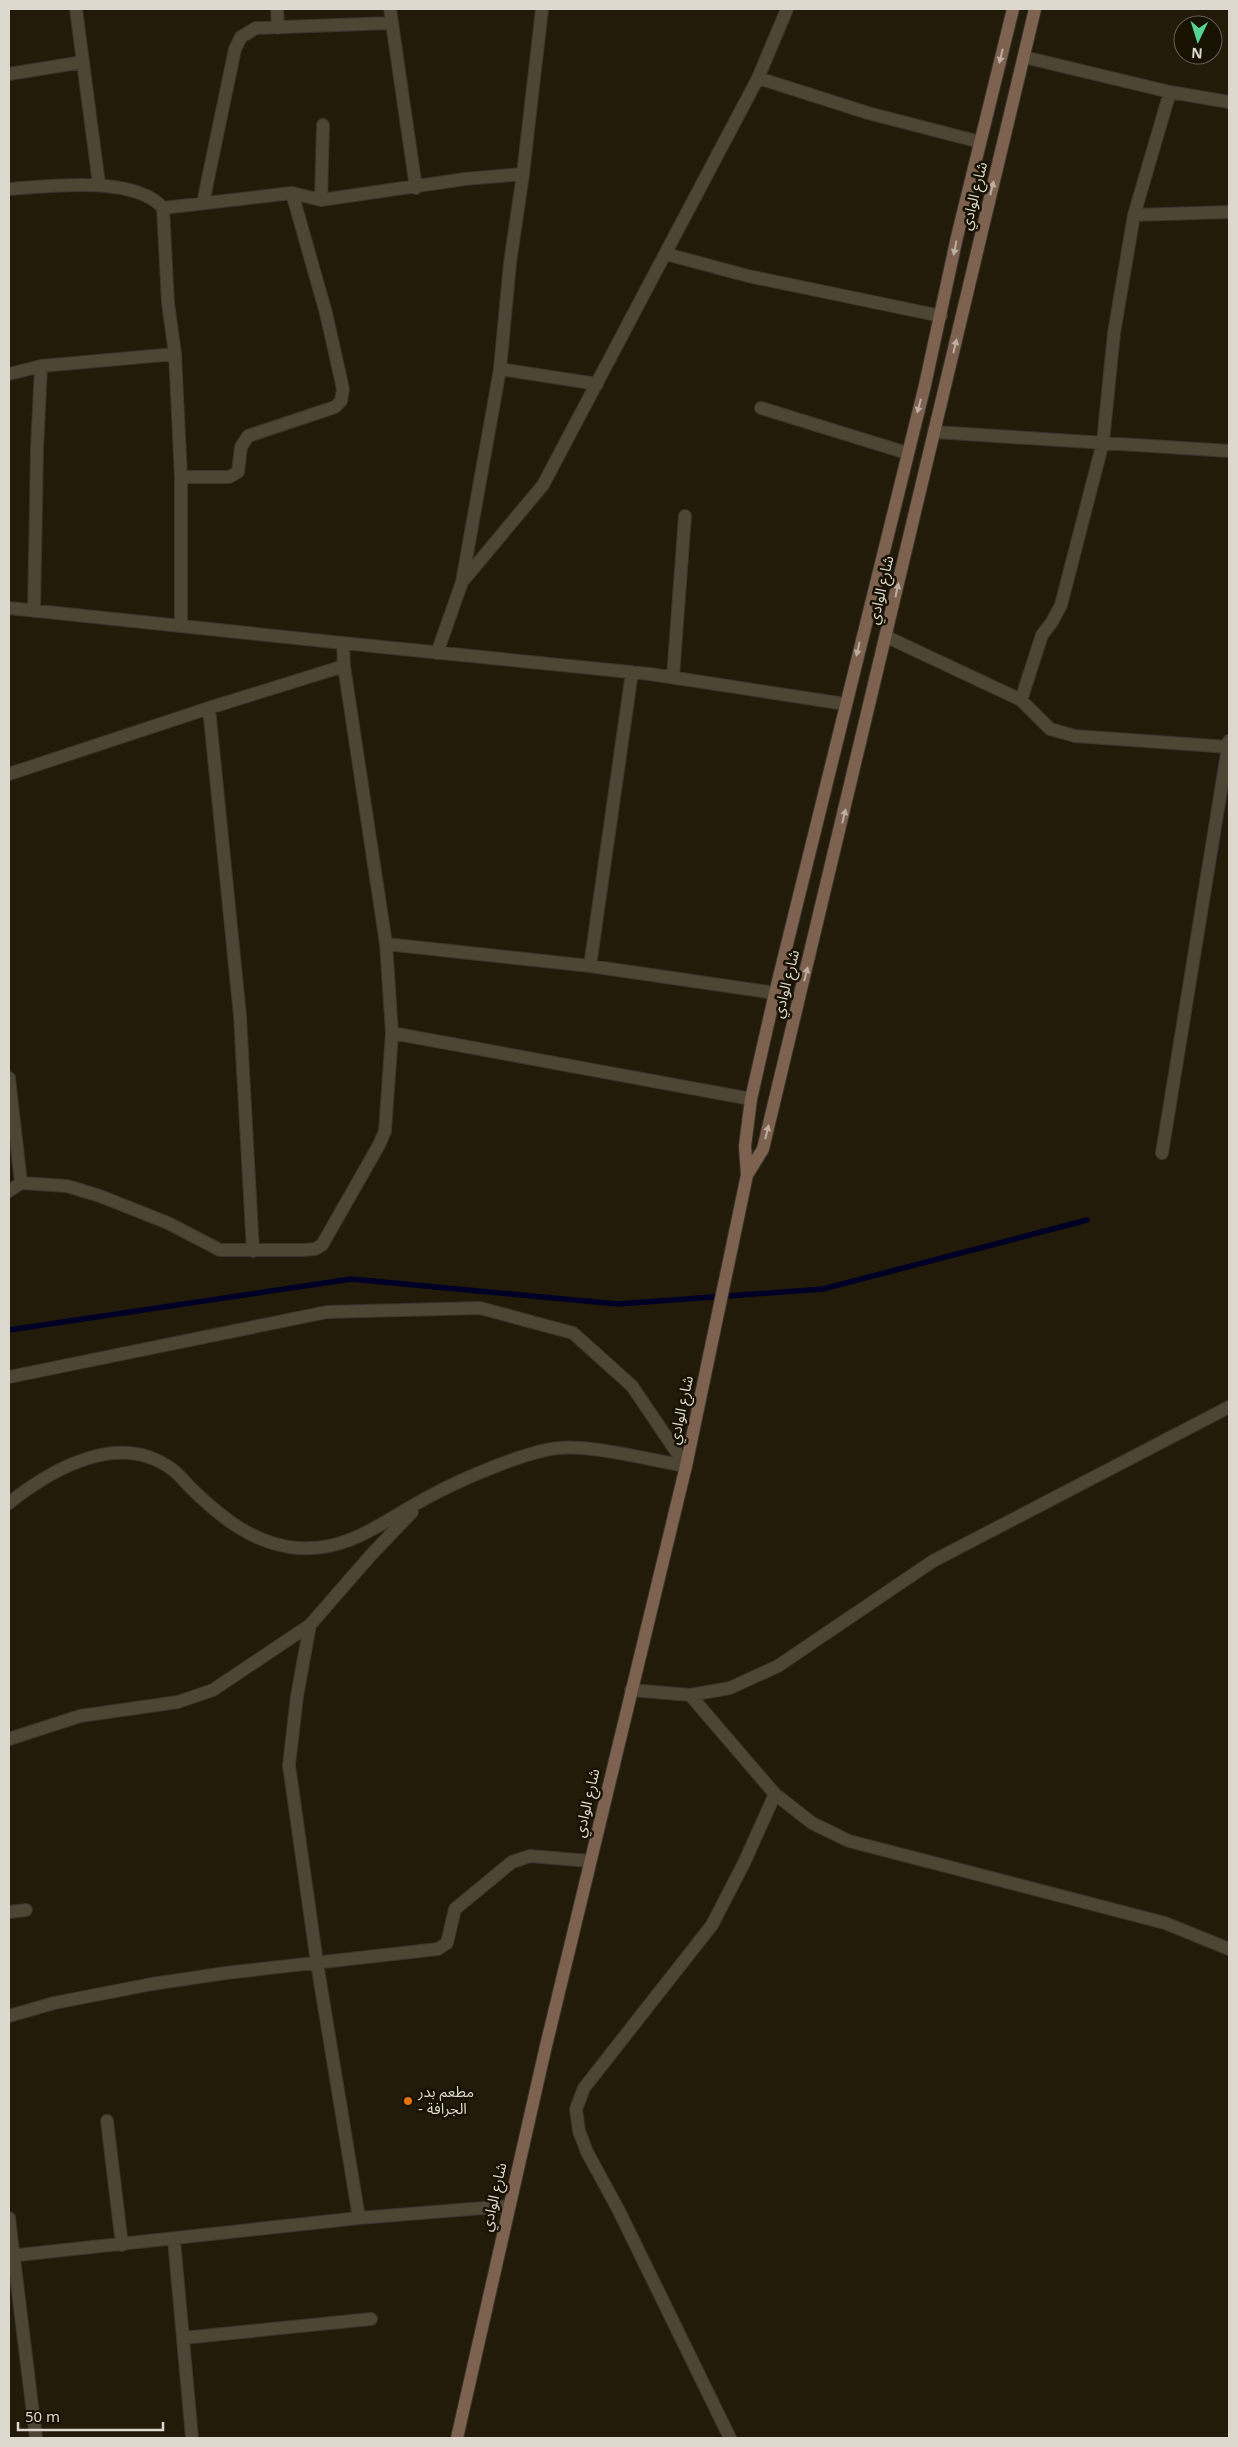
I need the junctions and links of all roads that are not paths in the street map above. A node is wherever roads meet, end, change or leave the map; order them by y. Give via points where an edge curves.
1 (76, 9) edge
2 (277, 9) edge
3 (390, 9) edge
4 (542, 9) edge
5 (787, 9) edge
6 (1013, 9) edge
7 (1035, 9) edge
8 (392, 24) junction
9 (278, 28) junction
10 (1024, 58) junction
11 (83, 62) junction
12 (9, 74) edge
13 (758, 78) junction
14 (1170, 92) junction
15 (1229, 102) edge
16 (323, 125) dead end
17 (980, 142) junction
18 (523, 174) junction
19 (99, 184) junction
20 (416, 188) junction
21 (9, 189) edge
22 (292, 193) junction
23 (321, 200) junction
24 (203, 203) junction
25 (163, 208) junction
26 (1229, 212) edge
27 (1134, 215) junction
28 (666, 254) junction
29 (941, 316) junction
30 (175, 354) junction
31 (41, 366) junction
32 (500, 369) junction
33 (9, 374) edge
34 (597, 384) junction
35 (761, 408) dead end
36 (935, 432) junction
37 (1104, 442) junction
38 (1229, 451) edge
39 (907, 453) junction
40 (181, 477) junction
41 (685, 516) dead end
42 (462, 582) junction
43 (9, 608) edge
44 (34, 611) junction
45 (180, 625) junction
46 (886, 637) junction
47 (343, 643) junction
48 (437, 653) junction
49 (344, 666) junction
50 (632, 672) junction
51 (673, 677) junction
52 (1021, 700) junction
53 (845, 704) junction
54 (209, 708) junction
55 (1229, 745) edge
56 (9, 774) edge
57 (386, 944) junction
58 (590, 966) junction
59 (775, 993) junction
60 (392, 1033) junction
61 (9, 1078) edge
62 (751, 1099) junction
63 (1162, 1153) dead end
64 (747, 1175) junction
65 (20, 1183) junction
66 (9, 1191) edge
67 (253, 1250) junction
68 (9, 1378) edge
69 (1229, 1408) edge
70 (686, 1466) junction
71 (433, 1494) junction
72 (9, 1503) edge
73 (310, 1625) junction
74 (631, 1690) junction
75 (690, 1694) junction
76 (9, 1739) edge
77 (776, 1794) junction
78 (590, 1861) junction
79 (26, 1910) dead end
80 (9, 1912) edge
81 (1229, 1949) edge
82 (317, 1963) junction
83 (9, 2016) edge
84 (107, 2121) dead end
85 (508, 2206) junction
86 (9, 2218) edge
87 (359, 2218) junction
88 (174, 2240) junction
89 (122, 2244) junction
90 (12, 2256) edge
91 (371, 2319) dead end
92 (183, 2338) junction
93 (36, 2438) edge
94 (192, 2438) edge
95 (457, 2438) edge
96 (730, 2438) edge

1 - 11 street
2 - 9 street
3 - 8 street
4 - 18 street
5 - 13 street
6 -> 17 main road, شارع الوادي
7 - 10 main road, شارع الوادي
8 - 9 street
8 - 20 street
9 - 24 street via 256,28 241,37 235,49
10 - 14 street
36 -> 10 main road, شارع الوادي
11 - 12 street
11 - 19 street
13 - 17 street via 868,113
13 - 28 street
14 - 15 street
14 - 27 street
16 - 23 street
17 -> 29 main road, شارع الوادي
18 - 20 street
18 - 32 street
19 - 21 street
19 - 25 street via 144,194
20 - 23 street
22 - 23 street
22 - 24 street
22 - 40 street via 326,313 343,389 341,401 335,407 248,436 240,447 238,472 229,477
24 - 25 street
25 - 30 street via 168,303
26 - 27 street
27 - 37 street via 1114,333
28 - 29 street via 748,276
28 - 34 street
29 -> 39 main road, شارع الوادي
30 - 31 street
30 - 40 street
31 - 33 street
31 - 44 street
32 - 34 street
32 - 42 street
34 - 42 street via 543,485
35 - 39 street
36 - 37 street
46 -> 36 main road, شارع الوادي
37 - 38 street
37 - 52 street via 1061,605 1042,634
39 -> 53 main road, شارع الوادي
40 - 45 street
41 - 51 street
42 - 48 street
43 - 44 street
44 - 45 street
45 - 47 street
46 - 52 street
64 -> 46 main road, شارع الوادي via 763,1150
47 - 48 street
47 - 49 street
48 - 50 street
49 - 54 street
49 - 57 street
50 - 51 street
50 - 58 street
51 - 53 street
52 - 55 street via 1050,729 1074,736
53 - 59 main road, شارع الوادي
54 - 56 street
54 - 67 street via 240,1016
55 - 63 street
57 - 58 street
57 - 60 street
58 - 59 street
59 - 62 main road, شارع الوادي
60 - 62 street
60 - 67 street via 385,1131 322,1245 304,1250
61 - 65 street
62 - 64 main road, شارع الوادي via 745,1146
64 - 70 main road, شارع الوادي
65 - 66 street
65 - 67 street via 50,1184 84,1191 168,1223 220,1250
68 - 70 street via 327,1312 480,1308 573,1333 632,1386
69 - 75 street via 933,1561 778,1666 730,1688
70 - 71 street via 586,1449 559,1448 531,1454
70 - 74 main road, شارع الوادي
71 - 72 street via 352,1541 326,1548 275,1545 252,1536 223,1517 173,1470 135,1452 112,1452 83,1460 51,1474
71 - 73 street via 403,1520
73 - 76 street via 231,1680 196,1697 80,1716
73 - 82 street via 289,1765
74 - 75 street
74 - 78 main road, شارع الوادي
75 - 77 street
77 - 81 street via 812,1824 849,1841 1165,1923
77 - 96 street via 712,1925 584,2088 576,2109 579,2131 587,2152
78 - 82 street via 530,1856 512,1862 455,1909 447,1943 438,1949
78 - 85 main road, شارع الوادي
79 - 80 street
82 - 83 street via 152,1984 54,2003
82 - 87 street
84 - 89 street
85 - 87 street
85 - 95 main road, شارع الوادي
86 - 90 street
87 - 88 street
88 - 89 street
88 - 92 street
89 - 90 street
90 - 93 street
91 - 92 street
92 - 94 street

